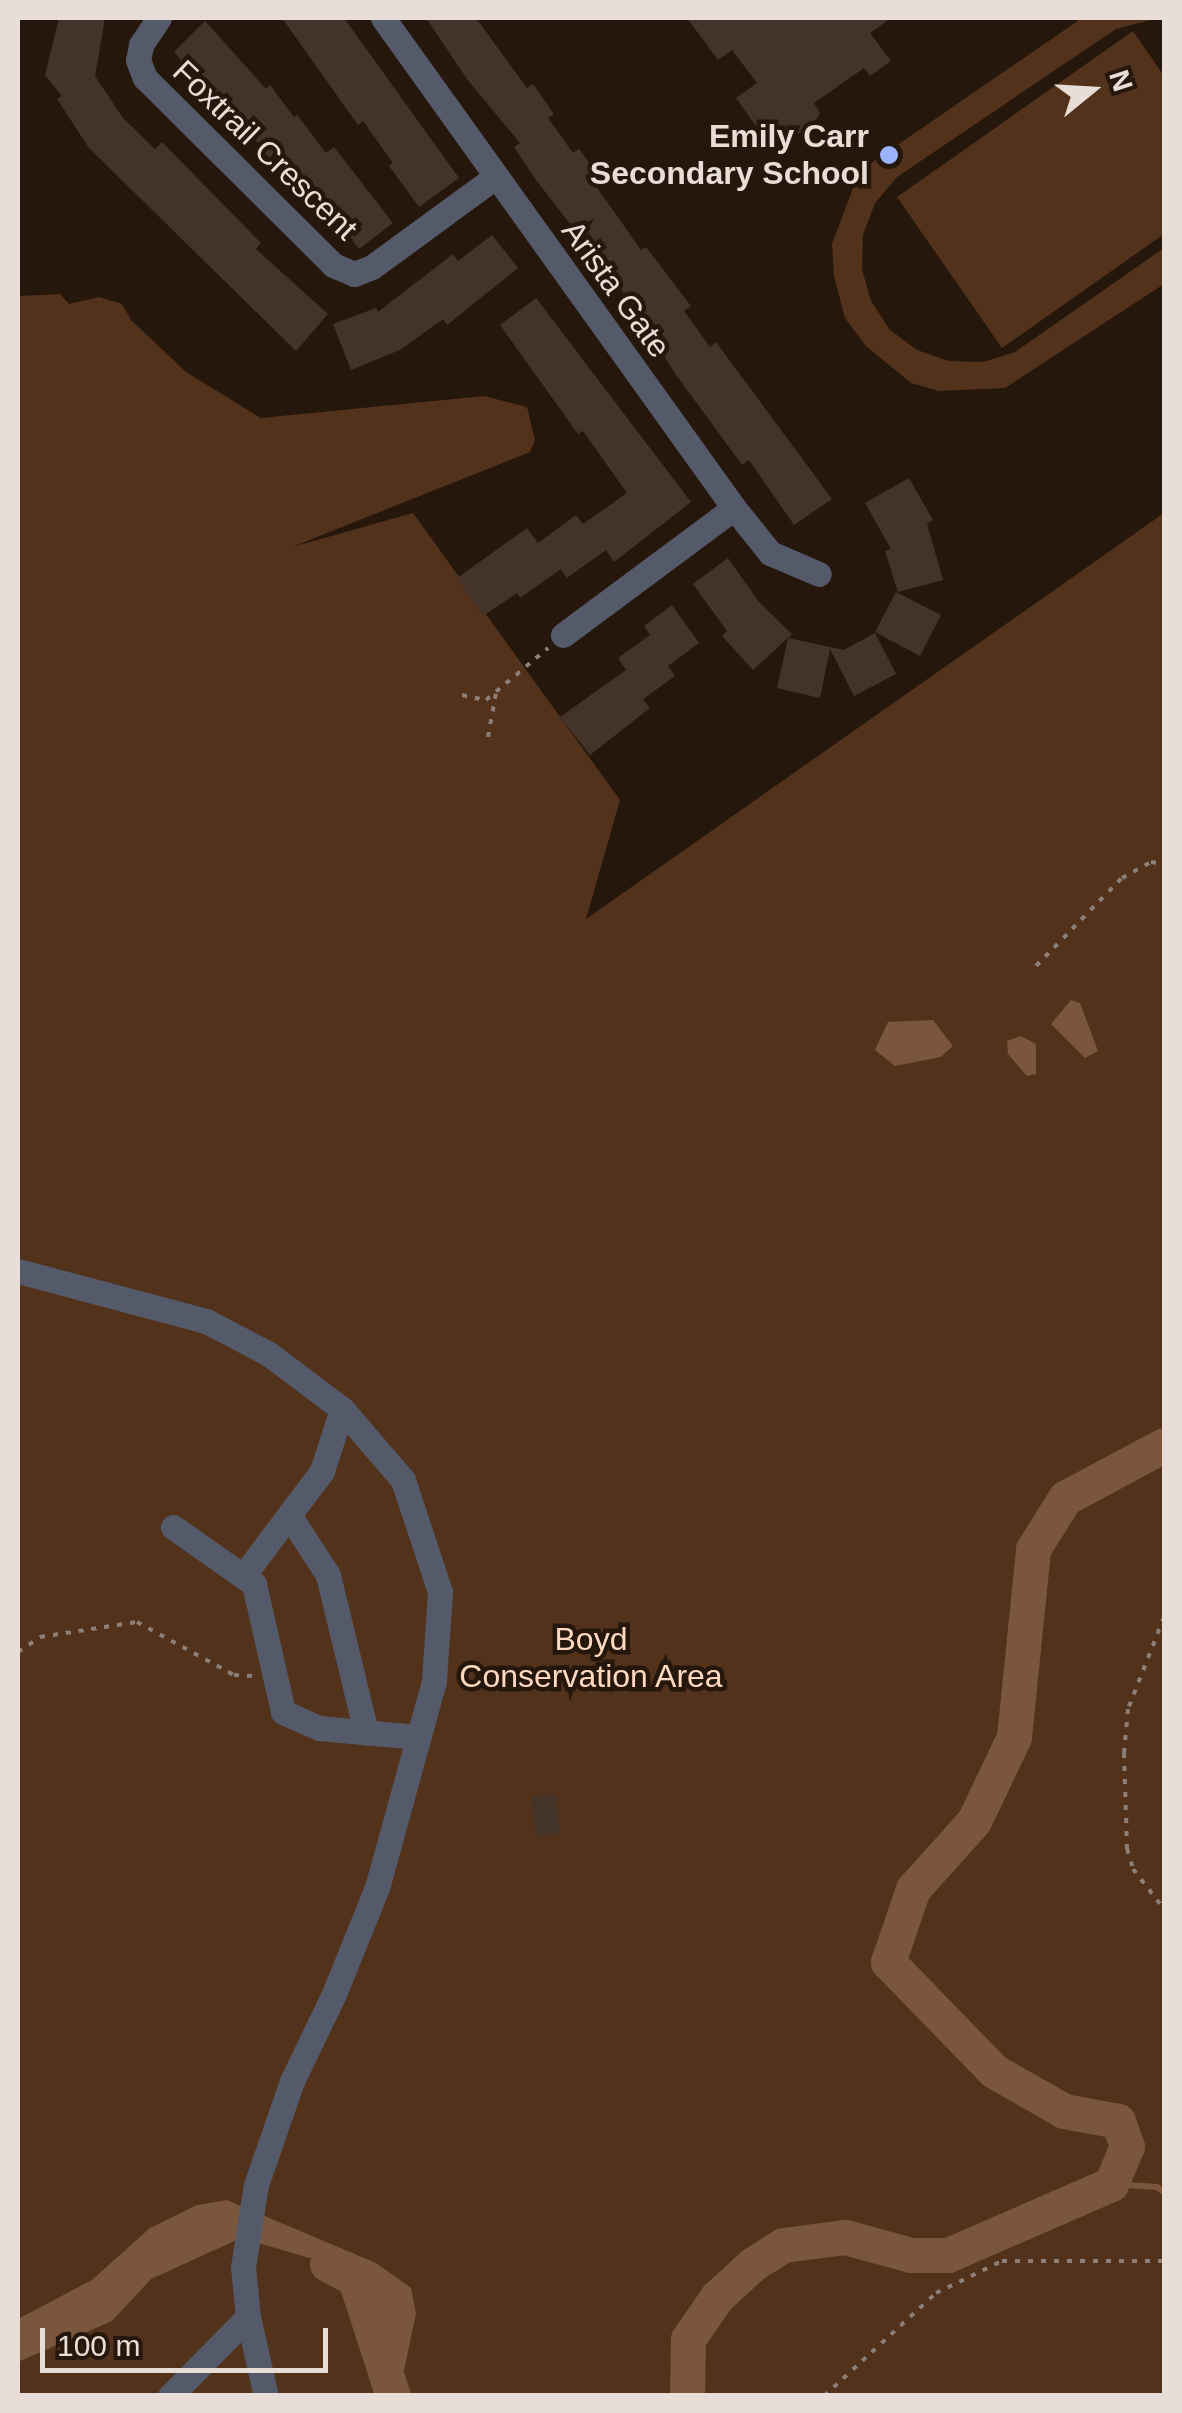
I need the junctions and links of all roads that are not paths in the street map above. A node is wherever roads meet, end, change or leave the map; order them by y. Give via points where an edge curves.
1 (159, 18) edge
2 (383, 18) edge
3 (495, 177) junction
4 (734, 508) junction
5 (819, 574) dead end
6 (563, 635) road end
7 (18, 1272) edge
8 (342, 1409) junction
9 (289, 1514) junction
10 (174, 1527) dead end
11 (243, 1576) junction
12 (366, 1732) junction
13 (418, 1737) junction
14 (248, 2317) junction
15 (170, 2396) edge
16 (266, 2396) edge

1 - 3 street, Foxtrail Crescent via 141,44 145,78 333,265 354,274 372,267
2 - 3 street, Arista Gate
3 - 4 street, Arista Gate
4 - 5 street, Arista Gate via 770,553
4 - 6 street
7 - 8 street via 206,1321 269,1354
8 - 9 street via 322,1470
8 - 13 street via 403,1480 440,1592 434,1681
9 - 11 street
9 - 12 street via 328,1575
10 - 11 street
11 - 12 street via 254,1584 283,1712 319,1728
12 - 13 street
13 - 14 street via 378,1885 292,2080 256,2185 243,2266
14 - 15 street
14 - 16 street

